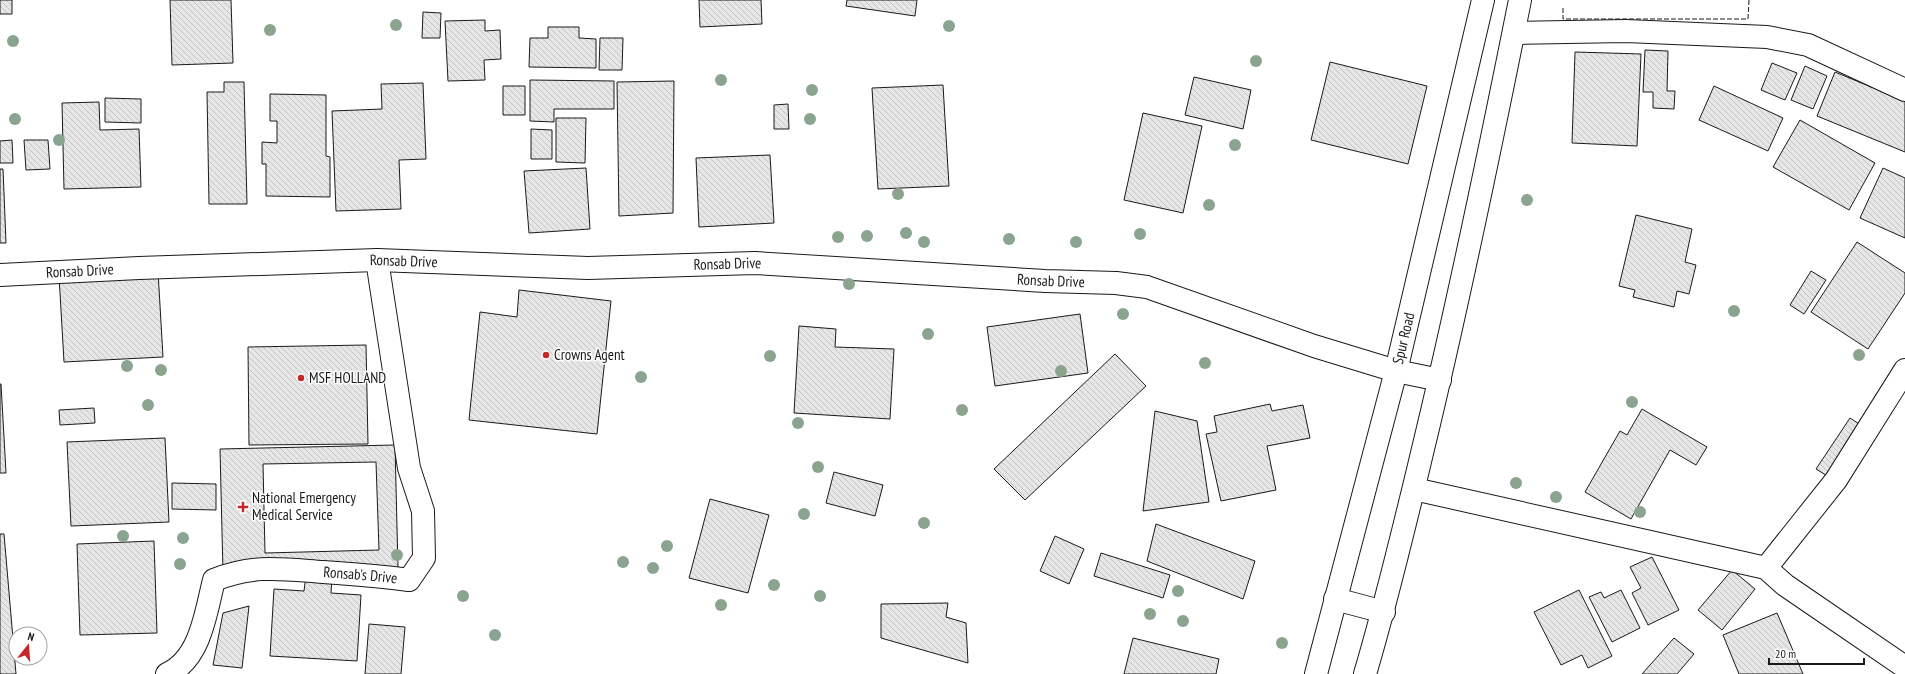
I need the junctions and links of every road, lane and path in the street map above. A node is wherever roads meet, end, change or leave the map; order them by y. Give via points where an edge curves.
1 (1483, 0) edge
2 (1520, 0) edge
3 (1514, 33) junction
4 (1905, 90) edge
5 (377, 260) junction
6 (0, 275) edge
7 (1905, 370) edge
8 (1396, 371) junction
9 (1440, 380) junction
10 (1414, 488) junction
11 (1766, 568) junction
12 (1335, 599) junction
13 (1384, 612) junction
14 (1905, 667) edge
15 (168, 674) edge
16 (1316, 674) edge
17 (1364, 674) edge

1 - 8 street, Spur Road
2 - 3 street
3 - 4 street via 1626,31 1767,37 1808,45
3 - 9 street
5 - 6 street, Ronsab Drive
5 - 8 street, Ronsab Drive via 588,268 755,263 1116,283 1147,287 1314,346
5 - 15 street, Ronsab's Drive via 409,468 423,511 424,558 410,580 262,568 234,572 214,580 203,624 194,647 185,662
7 - 11 street via 1836,480
8 - 9 street, Ronsab Drive
8 - 12 street, Spur Road
9 - 10 street
10 - 11 street
10 - 13 street
11 - 14 street via 1785,585
12 - 13 street
12 - 16 street, Spur Road
13 - 17 street

